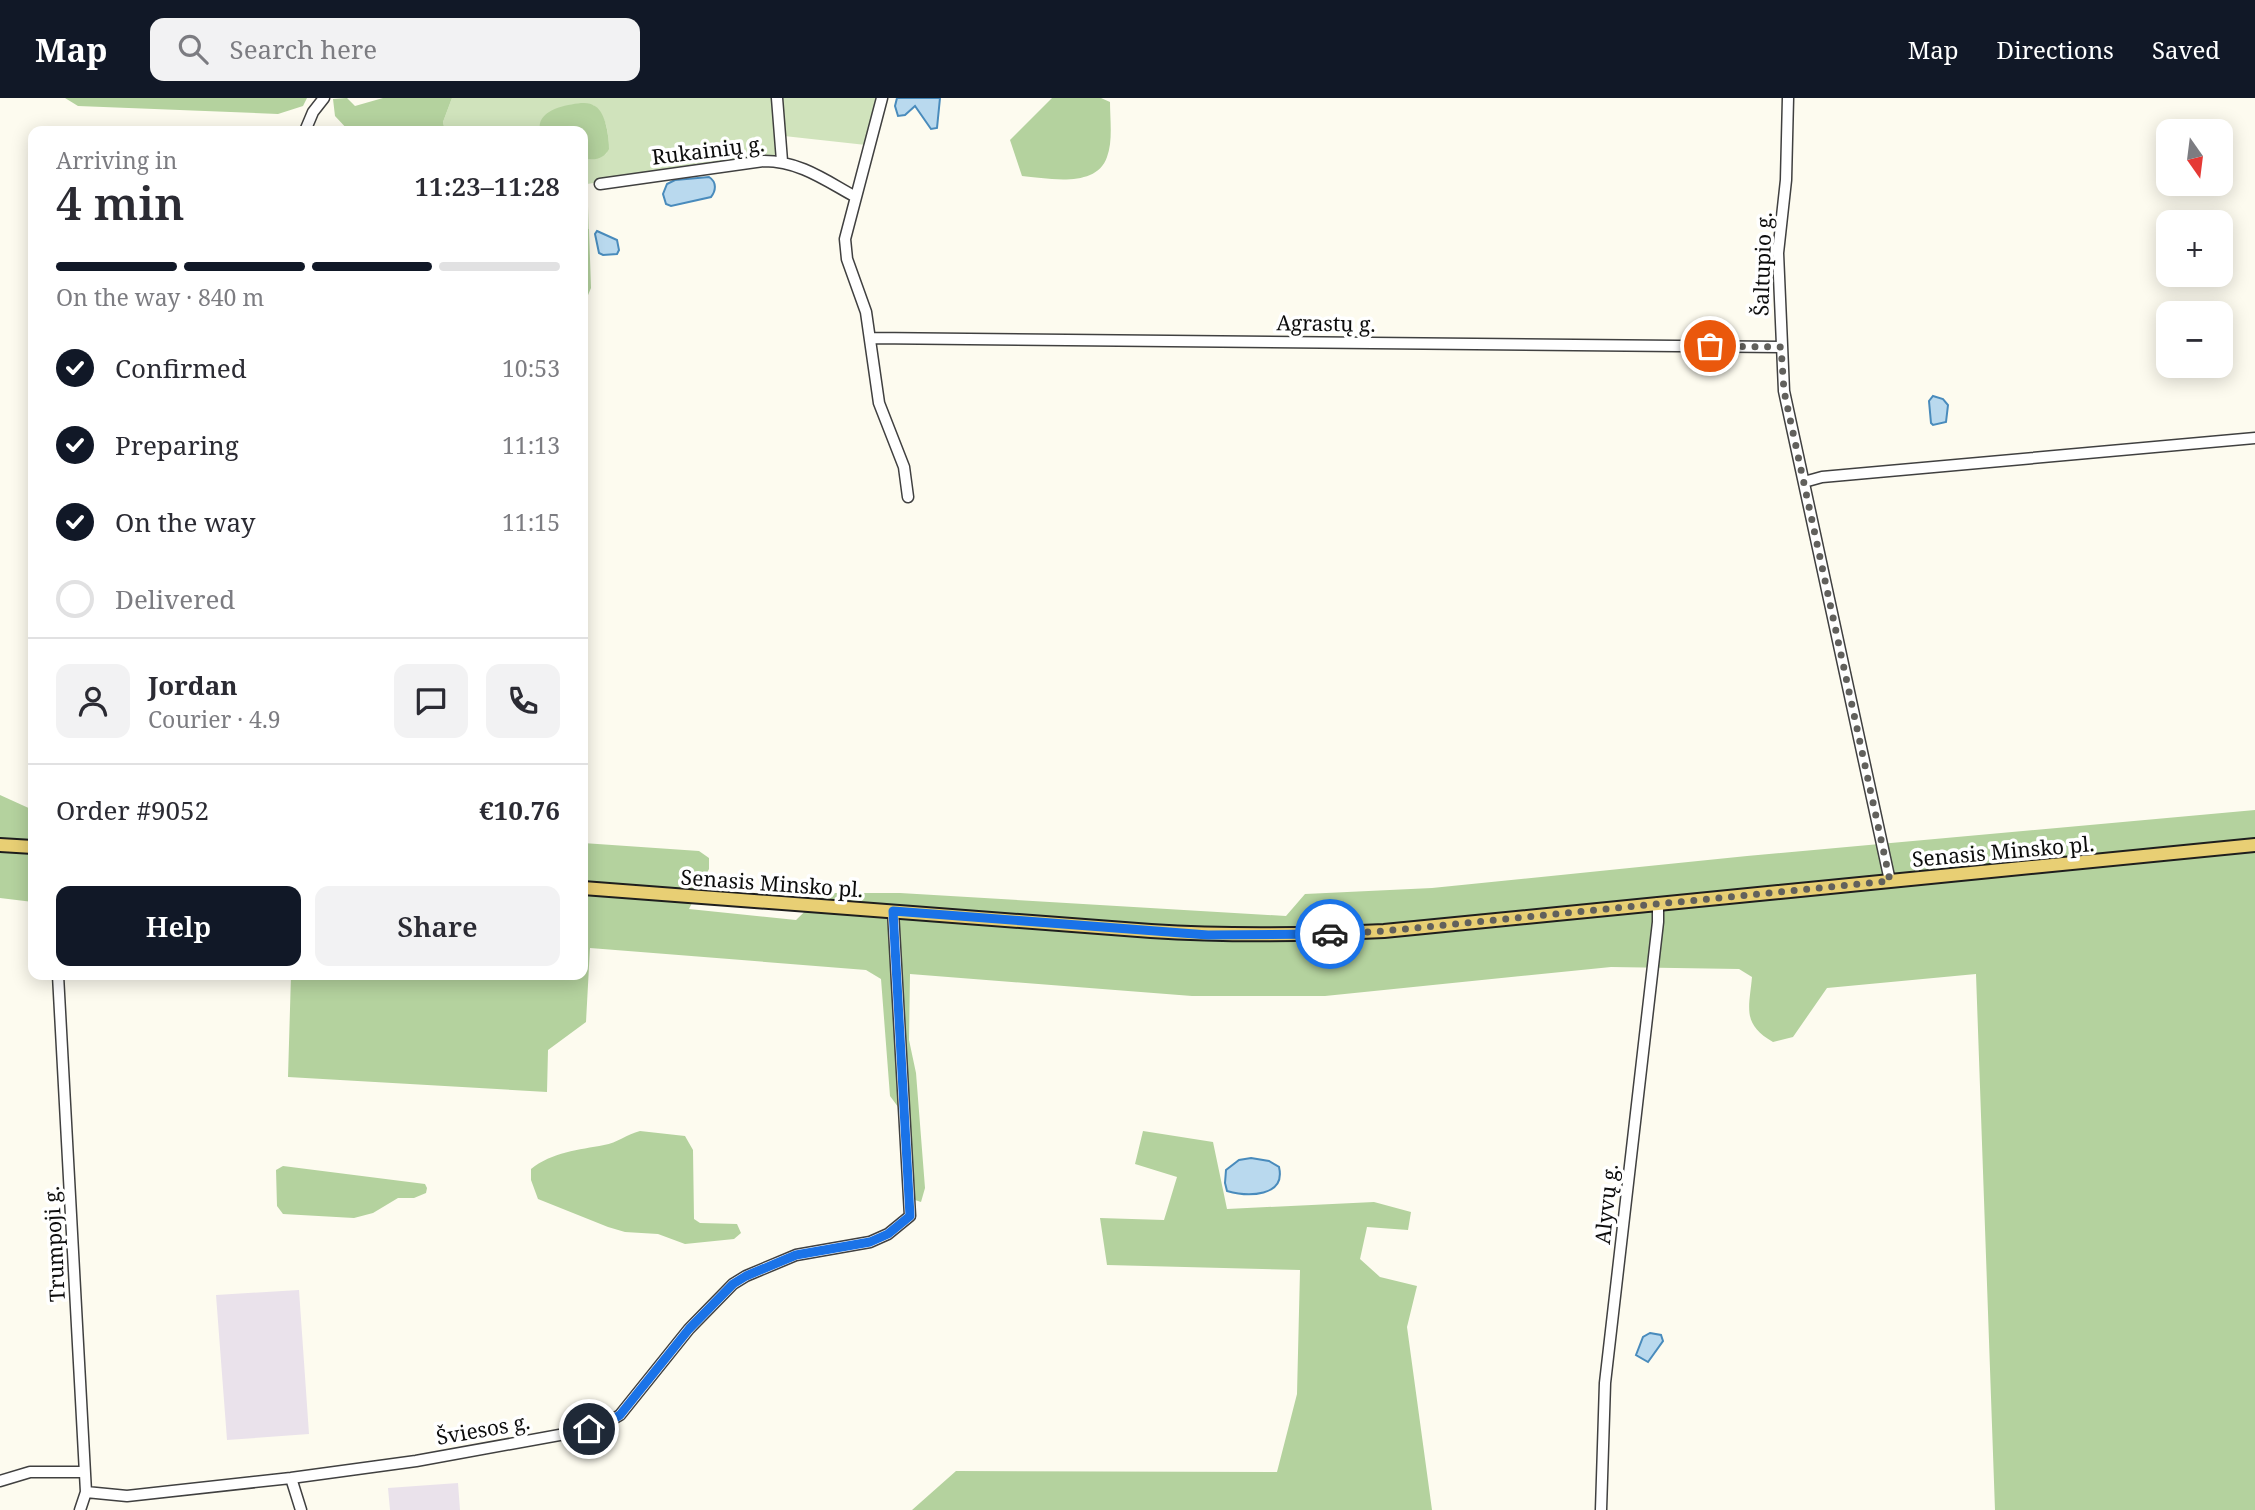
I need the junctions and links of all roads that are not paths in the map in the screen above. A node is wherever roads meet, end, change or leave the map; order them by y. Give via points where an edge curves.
1 (324, 98) edge
2 (777, 98) edge
3 (882, 98) edge
4 (1788, 98) edge
5 (307, 126) edge
6 (782, 161) junction
7 (600, 184) dead end
8 (854, 196) junction
9 (870, 338) junction
10 (1781, 347) junction
11 (2255, 438) edge
12 (1804, 482) junction
13 (908, 497) dead end
14 (0, 845) edge
15 (2255, 845) edge
16 (28, 848) edge
17 (1890, 881) junction
18 (588, 888) edge
19 (1658, 903) junction
20 (893, 911) junction
21 (58, 980) edge
22 (84, 1472) junction
23 (291, 1478) junction
24 (0, 1481) edge
25 (86, 1492) junction
26 (80, 1510) edge
27 (301, 1510) edge
28 (1601, 1510) edge

1 - 5 street
2 - 6 street
3 - 8 street
4 - 10 street, Šaltupio g. via 1778,253
6 - 7 street, Rukainių g.
6 - 8 street, Rukainių g.
8 - 9 street via 845,239 847,260 866,312
9 - 10 street, Agrastų g.
9 - 13 street via 879,403 904,467
10 - 12 street, Šaltupio g. via 1784,391
11 - 12 street
12 - 17 street, Šaltupio g.
14 - 16 main road
15 - 17 main road, Senasis Minsko pl.
17 - 19 main road, Senasis Minsko pl.
18 - 20 main road, Senasis Minsko pl.
19 - 20 main road, Senasis Minsko pl. via 1384,931 1271,936
19 - 28 street, Alyvų g. via 1605,1383
20 - 23 street, Šviesos g. via 910,1216 870,1242 796,1255 733,1284 689,1329 620,1415 603,1425 416,1461
21 - 22 street, Trumpoji g.
22 - 24 street via 30,1472
22 - 25 street, Trumpoji g.
23 - 25 street, Šviesos g. via 127,1496
23 - 27 street
25 - 26 street, Trumpoji g.

